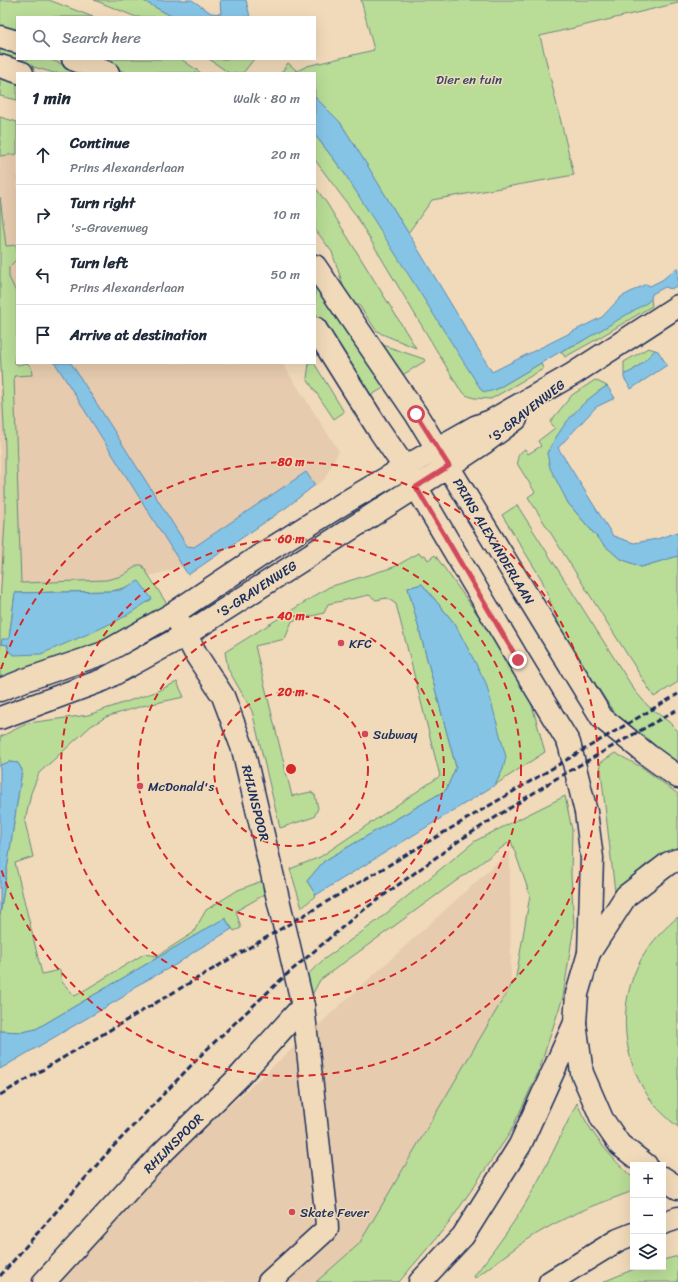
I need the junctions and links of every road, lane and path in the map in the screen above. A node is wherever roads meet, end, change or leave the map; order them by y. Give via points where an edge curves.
1 (0, 37) edge
2 (16, 42) edge
3 (76, 60) edge
4 (0, 66) edge
5 (19, 72) edge
6 (106, 72) edge
7 (316, 267) edge
8 (678, 306) edge
9 (316, 330) edge
10 (443, 457) junction
11 (405, 468) junction
12 (416, 487) junction
13 (174, 613) junction
14 (185, 635) junction
15 (0, 690) edge
16 (0, 718) edge
17 (678, 777) edge
18 (678, 860) edge
19 (589, 953) junction
20 (303, 1006) junction
21 (575, 1023) junction
22 (642, 1162) edge
23 (666, 1180) edge
24 (678, 1188) edge
25 (678, 1218) edge
26 (666, 1222) edge
27 (630, 1235) edge
28 (44, 1282) edge
29 (269, 1282) edge
30 (420, 1282) edge
31 (550, 1282) edge

1 - 2 main road
3 - 6 main road
4 - 5 main road
7 - 10 main road, PRINS ALEXANDERLAAN
8 - 10 main road, 'S-GRAVENWEG via 573,374 485,442
9 - 11 main road
10 - 11 main road, 'S-GRAVENWEG
10 - 12 main road, 'S-GRAVENWEG
10 - 17 main road, PRINS ALEXANDERLAAN via 602,718
11 - 12 main road
11 - 13 main road, 'S-GRAVENWEG via 337,507
12 - 14 main road, 'S-GRAVENWEG
12 - 19 main road via 569,743 586,812 592,858
13 - 14 main road, RHIJNSPOOR
13 - 15 main road, 'S-GRAVENWEG via 104,654
14 - 16 main road, 'S-GRAVENWEG via 103,680
14 - 20 main road, RHIJNSPOOR via 223,696 243,750
18 - 19 main road via 669,863 626,896
19 - 21 main road via 577,994
20 - 28 main road, RHIJNSPOOR via 238,1078 161,1154
20 - 29 main road, RHIJNSPOOR via 327,1229
21 - 22 main road via 582,1073 602,1118 620,1145
21 - 30 main road via 520,1144 463,1236
23 - 24 main road
25 - 26 main road
27 - 31 main road

